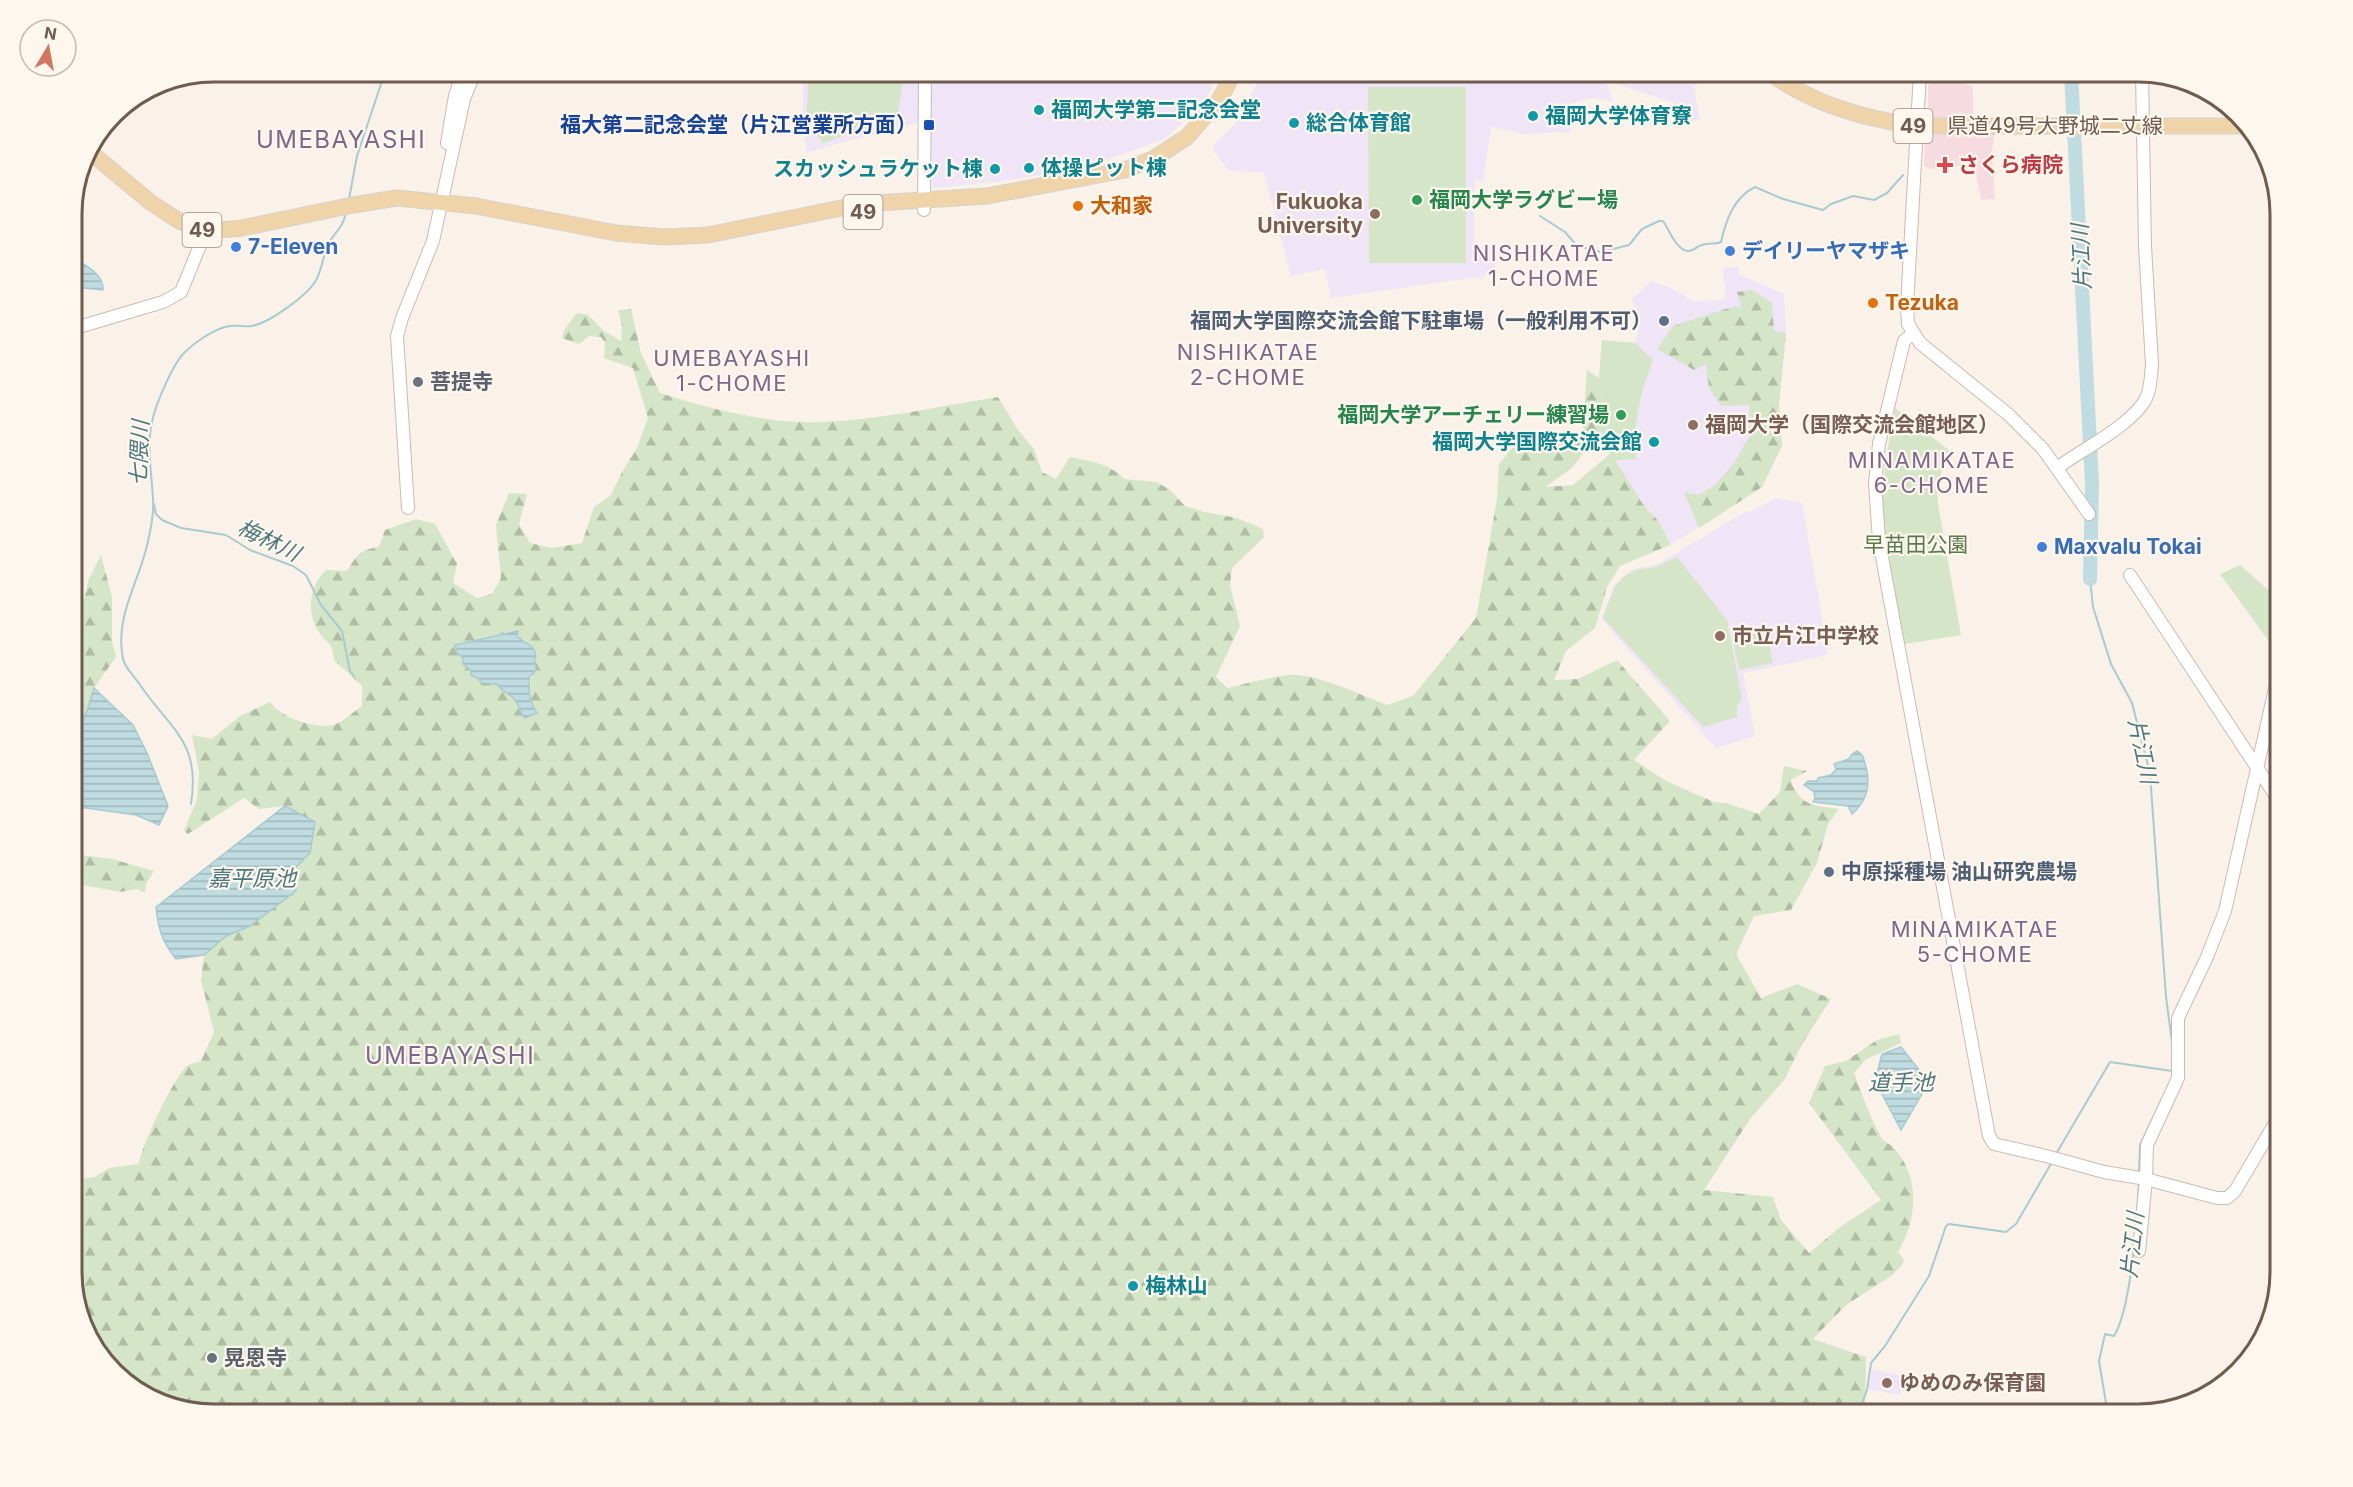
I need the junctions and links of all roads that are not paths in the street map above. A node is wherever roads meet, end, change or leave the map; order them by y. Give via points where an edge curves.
1 (460, 82) edge
2 (471, 82) edge
3 (925, 82) edge
4 (1229, 82) edge
5 (1239, 82) edge
6 (1787, 82) edge
7 (1919, 82) edge
8 (2142, 82) edge
9 (2142, 125) junction
10 (1917, 126) junction
11 (2236, 126) edge
12 (96, 157) edge
13 (441, 203) junction
14 (924, 205) junction
15 (206, 231) junction
16 (83, 326) edge
17 (1912, 334) junction
18 (2057, 468) junction
19 (408, 508) dead end
20 (2089, 514) dead end
21 (2130, 575) dead end
22 (2270, 711) edge
23 (2257, 769) junction
24 (2270, 788) edge
25 (2270, 1132) edge
26 (2140, 1178) junction
27 (2139, 1251) dead end

1 - 13 street via 445,149
2 - 13 street
3 - 14 street
4 - 14 main road, 49 via 1200,124 1153,159 1125,170
5 - 14 main road, 49 via 1213,123 1192,143 1152,169 1107,183 987,203
6 - 10 main road, 県道49号大野城二丈線 / 49 via 1836,107
7 - 10 street
8 - 9 street
9 - 10 main road, 県道49号大野城二丈線 / 49
9 - 11 main road, 県道49号大野城二丈線 / 49
9 - 18 street via 2151,386 2133,416
10 - 17 street via 1906,306
12 - 15 main road, 49 via 178,221
13 - 14 main road, 49 via 474,215 586,237 664,245 708,243 864,212
13 - 15 main road, 49 via 397,198 242,228
13 - 19 street via 433,241 397,336
15 - 16 street via 181,292 163,302
17 - 18 street via 2009,415
17 - 26 street via 1904,341 1879,444 1875,483 1879,541 1987,1131 1994,1144
18 - 20 street
21 - 23 street
22 - 23 street
23 - 24 street
23 - 26 street via 2225,911 2178,1018 2178,1078 2147,1145
25 - 26 street via 2227,1198
26 - 27 street

